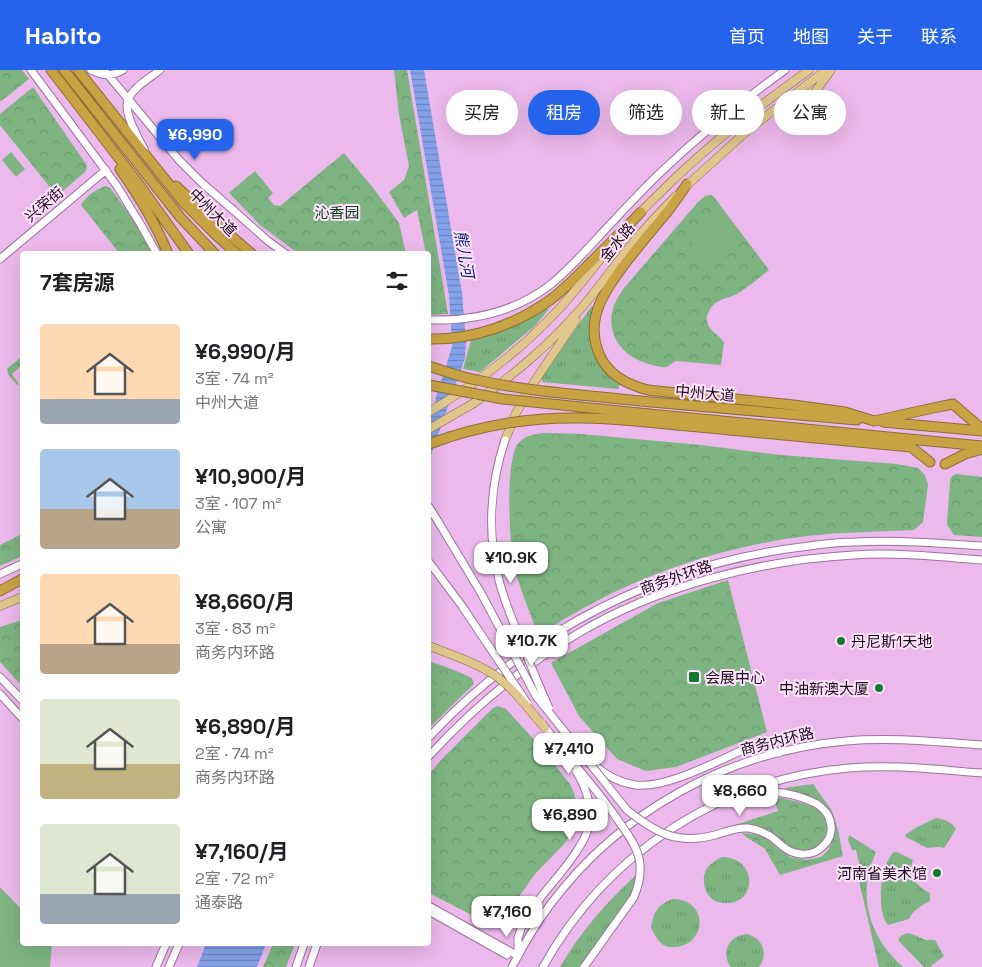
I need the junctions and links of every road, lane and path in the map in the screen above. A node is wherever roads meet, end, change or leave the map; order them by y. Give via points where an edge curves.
1 (31, 70) edge
2 (50, 70) edge
3 (64, 70) edge
4 (78, 70) edge
5 (91, 70) edge
6 (123, 70) edge
7 (160, 70) edge
8 (785, 70) edge
9 (809, 70) edge
10 (826, 70) edge
11 (831, 70) edge
12 (106, 73) edge
13 (60, 82) junction
14 (817, 90) edge
15 (128, 100) junction
16 (151, 162) junction
17 (106, 170) junction
18 (687, 184) junction
19 (641, 212) junction
20 (154, 251) edge
21 (167, 251) edge
22 (187, 251) edge
23 (212, 251) edge
24 (234, 251) edge
25 (248, 251) edge
26 (282, 251) edge
27 (0, 259) edge
28 (598, 287) junction
29 (432, 320) edge
30 (431, 339) edge
31 (431, 367) edge
32 (431, 385) edge
33 (431, 411) edge
34 (647, 418) junction
35 (874, 421) junction
36 (431, 429) edge
37 (982, 430) edge
38 (505, 440) joint
39 (431, 443) edge
40 (982, 448) edge
41 (930, 462) dead end
42 (946, 464) dead end
43 (431, 510) edge
44 (982, 546) edge
45 (982, 560) edge
46 (20, 565) edge
47 (431, 565) edge
48 (0, 574) edge
49 (20, 580) edge
50 (20, 584) edge
51 (0, 592) edge
52 (20, 599) edge
53 (0, 607) edge
54 (431, 647) edge
55 (0, 677) edge
56 (0, 694) edge
57 (20, 698) edge
58 (20, 716) edge
59 (555, 720) junction
60 (546, 728) junction
61 (431, 735) edge
62 (982, 745) edge
63 (563, 750) junction
64 (779, 753) junction
65 (431, 754) edge
66 (588, 762) junction
67 (982, 773) edge
68 (742, 793) junction
69 (431, 907) edge
70 (431, 912) edge
71 (165, 946) edge
72 (178, 946) edge
73 (303, 946) edge
74 (316, 946) edge
75 (515, 961) edge
76 (156, 967) edge
77 (169, 967) edge
78 (296, 967) edge
79 (309, 967) edge
80 (543, 967) edge
81 (584, 967) edge

1 - 17 street
2 - 13 highway
3 - 23 highway via 180,217
4 - 16 highway, 中州大道
5 - 12 street
6 - 12 street
7 - 15 street
8 - 29 street via 704,132 550,285 527,300 490,315
9 - 19 main road, 金水路 via 716,141
10 - 18 main road, 金水路 via 747,131
11 - 14 main road
12 - 15 street
13 - 21 highway via 133,188
13 - 22 highway
15 - 16 street via 129,116
15 - 26 street via 202,183
16 - 24 highway, 中州大道 via 192,212
16 - 25 highway
17 - 20 street
17 - 27 street, 兴荣街
18 - 28 main road, 金水路 via 643,231
18 - 35 highway via 608,286 599,304 595,316 595,337 602,360 610,371 630,384 648,390 846,412
19 - 30 highway via 558,294 533,311 479,333
19 - 33 main road, 金水路 via 543,325 486,375
28 - 36 main road, 金水路, bridge via 579,311 516,372
28 - 38 main road via 534,382
31 - 35 highway, 中州大道, bridge via 476,380 577,395
32 - 34 highway, 中州大道, bridge
34 - 39 highway, bridge via 530,420 452,435
34 - 40 highway, 中州大道 via 751,423
34 - 41 highway via 911,447
35 - 37 highway, 中州大道
35 - 37 highway via 953,404
38 - 59 street, bridge via 493,489 492,535 496,567 513,622
40 - 42 highway
43 - 59 street, bridge via 467,568 529,685
44 - 61 street, 商务外环路 via 890,541 836,543 752,554 672,576 599,608 545,639 487,683
45 - 65 street, 商务外环路 via 854,554 755,568 677,589 620,612 552,650 495,692
46 - 48 street
47 - 60 street, bridge
49 - 51 highway
50 - 51 main road
52 - 53 main road
54 - 60 main road, bridge via 494,674
55 - 57 street
56 - 58 street
59 - 66 street, bridge
60 - 63 street, bridge
62 - 64 street, 商务内环路 via 869,739
63 - 75 street, bridge via 581,778 588,799 589,828 574,854 523,923
63 - 81 street, bridge via 611,808 632,840 640,864 634,897
64 - 66 street, bridge via 760,744 672,780 637,786 616,780
64 - 75 street, 商务内环路 via 733,767 685,788 619,833 562,890
66 - 68 street, bridge via 628,810 660,832 696,839 750,828 768,835 794,853 803,854 812,853 826,844 831,828 827,813 817,804 786,793
67 - 68 street via 895,766 848,768 790,778
68 - 80 street via 681,822 622,866 571,922
69 - 75 street
70 - 75 street
71 - 76 street
72 - 77 street
73 - 78 street
74 - 79 street

